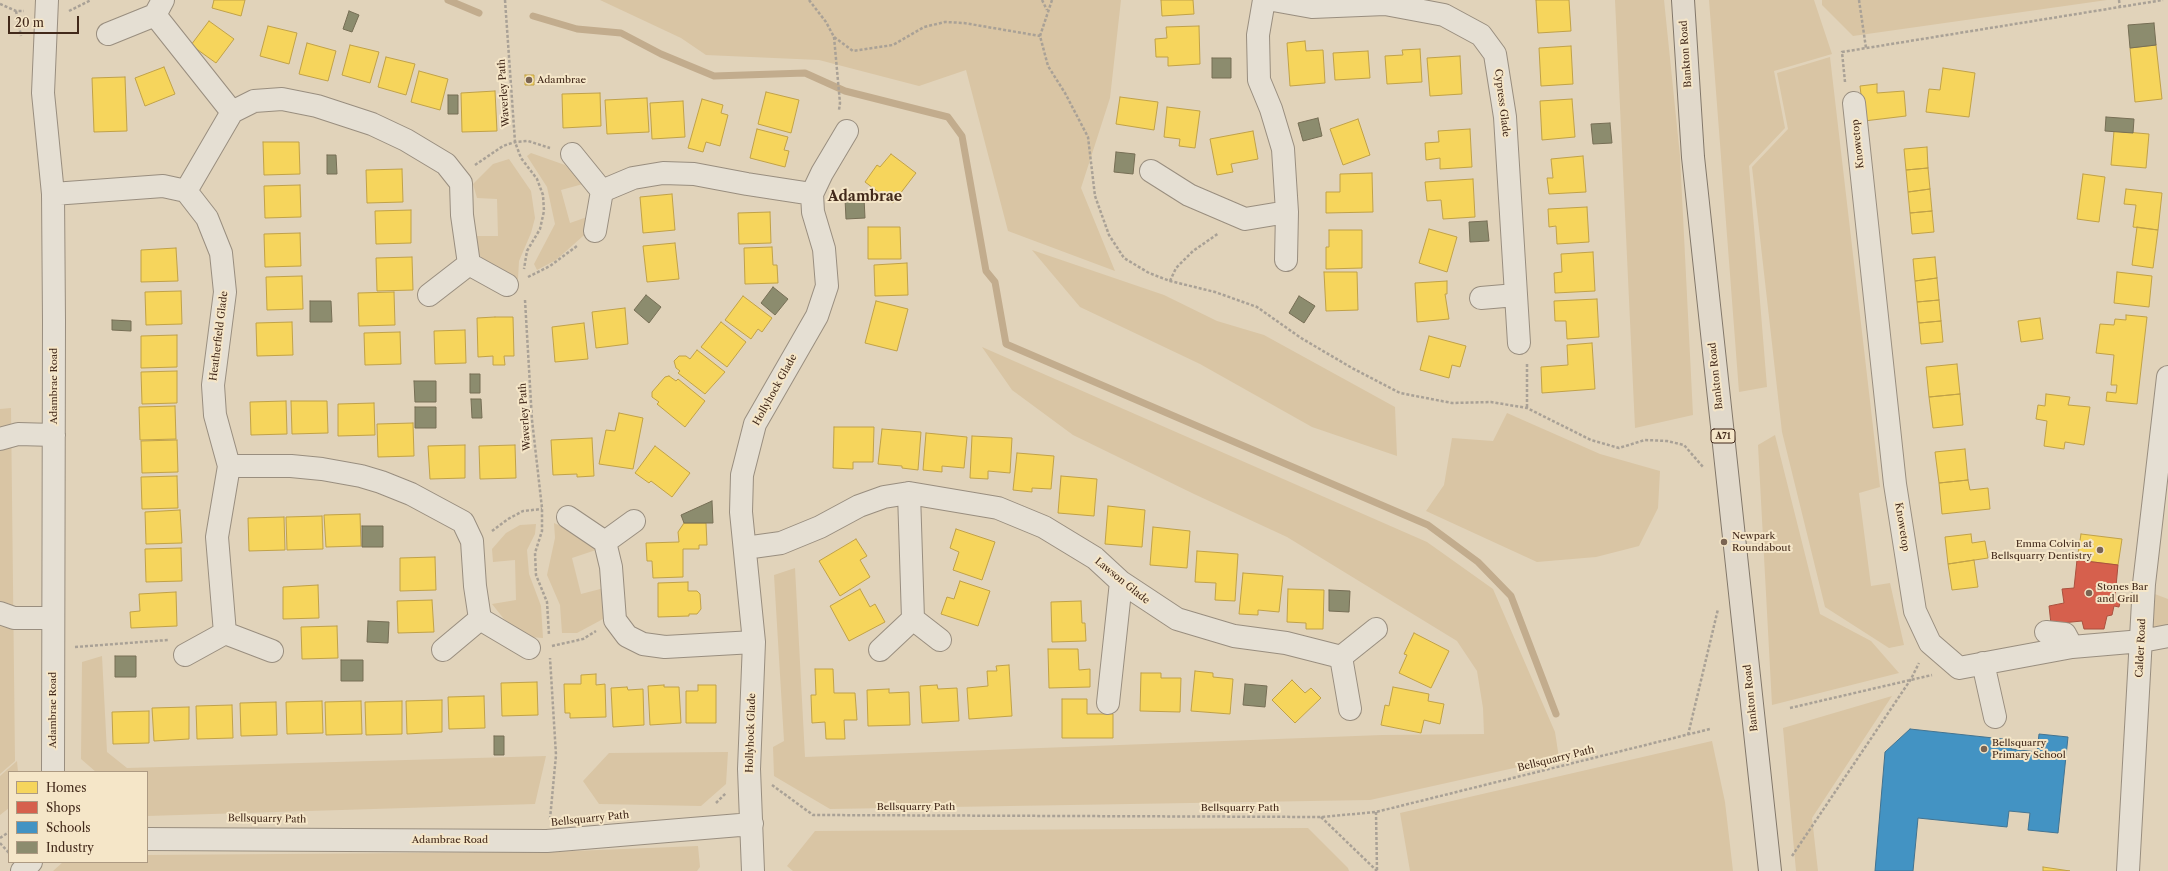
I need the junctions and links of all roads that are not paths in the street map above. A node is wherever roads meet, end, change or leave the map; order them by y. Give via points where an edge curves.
1 (46, 0) edge
2 (1264, 0) edge
3 (1273, 0) edge
4 (1683, 0) edge
5 (159, 7) edge
6 (108, 34) dead end
7 (1854, 103) road end
8 (232, 112) junction
9 (847, 131) dead end
10 (572, 154) road end
11 (1150, 171) dead end
12 (186, 191) junction
13 (602, 191) junction
14 (53, 194) junction
15 (812, 194) junction
16 (1287, 212) junction
17 (595, 231) road end
18 (1286, 260) dead end
19 (469, 264) junction
20 (515, 283) road end
21 (429, 294) dead end
22 (1516, 295) junction
23 (1481, 298) dead end
24 (1519, 343) road end
25 (2168, 377) edge
26 (54, 435) junction
27 (0, 438) edge
28 (229, 466) junction
29 (909, 492) junction
30 (568, 517) road end
31 (634, 521) dead end
32 (605, 542) junction
33 (745, 548) junction
34 (1121, 582) junction
35 (0, 613) edge
36 (53, 618) junction
37 (480, 619) junction
38 (913, 619) junction
39 (1376, 629) dead end
40 (2046, 632) dead end
41 (225, 633) junction
42 (2168, 636) edge
43 (940, 640) dead end
44 (2142, 641) junction
45 (754, 642) junction
46 (539, 647) road end
47 (2072, 647) junction
48 (443, 650) dead end
49 (880, 650) dead end
50 (272, 651) dead end
51 (185, 655) road end
52 (1341, 657) junction
53 (1984, 663) junction
54 (1108, 703) dead end
55 (1350, 709) dead end
56 (1995, 717) dead end
57 (53, 771) edge
58 (752, 824) junction
59 (148, 839) edge
60 (30, 863) edge
61 (22, 871) edge
62 (753, 871) edge
63 (1770, 871) edge
64 (2128, 871) edge

1 - 14 street, Adambrae Road via 43,93
2 - 16 street via 1258,35 1259,80 1283,149
3 - 22 street, Cypress Glade via 1312,7 1386,4 1444,15 1481,35 1495,54 1504,98
4 - 63 main road, Bankton Road / A71 via 1693,157
5 - 6 street
5 - 8 street
7 - 53 street, Knowetop via 1855,186 1895,484 1915,611 1930,643 1959,668
8 - 12 street
8 - 19 street via 254,102 282,99 317,106 372,124 406,140 446,164 461,183 462,214
9 - 15 street, Hollyhock Glade
10 - 13 street
11 - 16 street via 1189,195 1245,219
12 - 14 street via 163,186
12 - 28 street, Heatherfield Glade via 207,218 221,253 225,292 213,385 215,415
13 - 15 street via 633,178 663,173 694,174
13 - 17 street
14 - 26 street, Adambrae Road
15 - 33 street, Hollyhock Glade via 812,212 824,249 827,286 817,316 755,424 742,475 741,512
16 - 18 street
19 - 20 street
19 - 21 street
22 - 23 street
22 - 24 street, Cypress Glade
25 - 44 street, Calder Road via 2144,584
26 - 27 street via 18,434
26 - 36 street, Adambrae Road
28 - 37 street via 322,469 381,482 411,494 463,522 472,541
28 - 41 street, Heatherfield Glade via 217,537
29 - 33 street, Lawson Glade via 858,506 820,527 781,543
29 - 34 street, Lawson Glade via 1005,510 1044,527 1095,558
29 - 38 street
30 - 32 street
31 - 32 street
32 - 45 street via 611,567 616,620 627,636 643,644 665,647
33 - 45 street, Hollyhock Glade
34 - 52 street, Lawson Glade via 1177,620 1234,636 1286,643
34 - 54 street
35 - 36 street via 14,618
36 - 57 street, Adambrae Road
37 - 46 street
37 - 48 street
38 - 43 street
38 - 49 street
39 - 52 street
40 - 47 street via 2065,634
41 - 50 street
41 - 51 street
42 - 44 street, Knowetop
44 - 47 street, Knowetop
44 - 64 street, Calder Road
45 - 58 street, Hollyhock Glade via 749,769
47 - 53 street, Knowetop
52 - 55 street
53 - 56 street
58 - 59 street, Adambrae Road via 547,841
58 - 62 street, Hollyhock Glade
60 - 61 street

